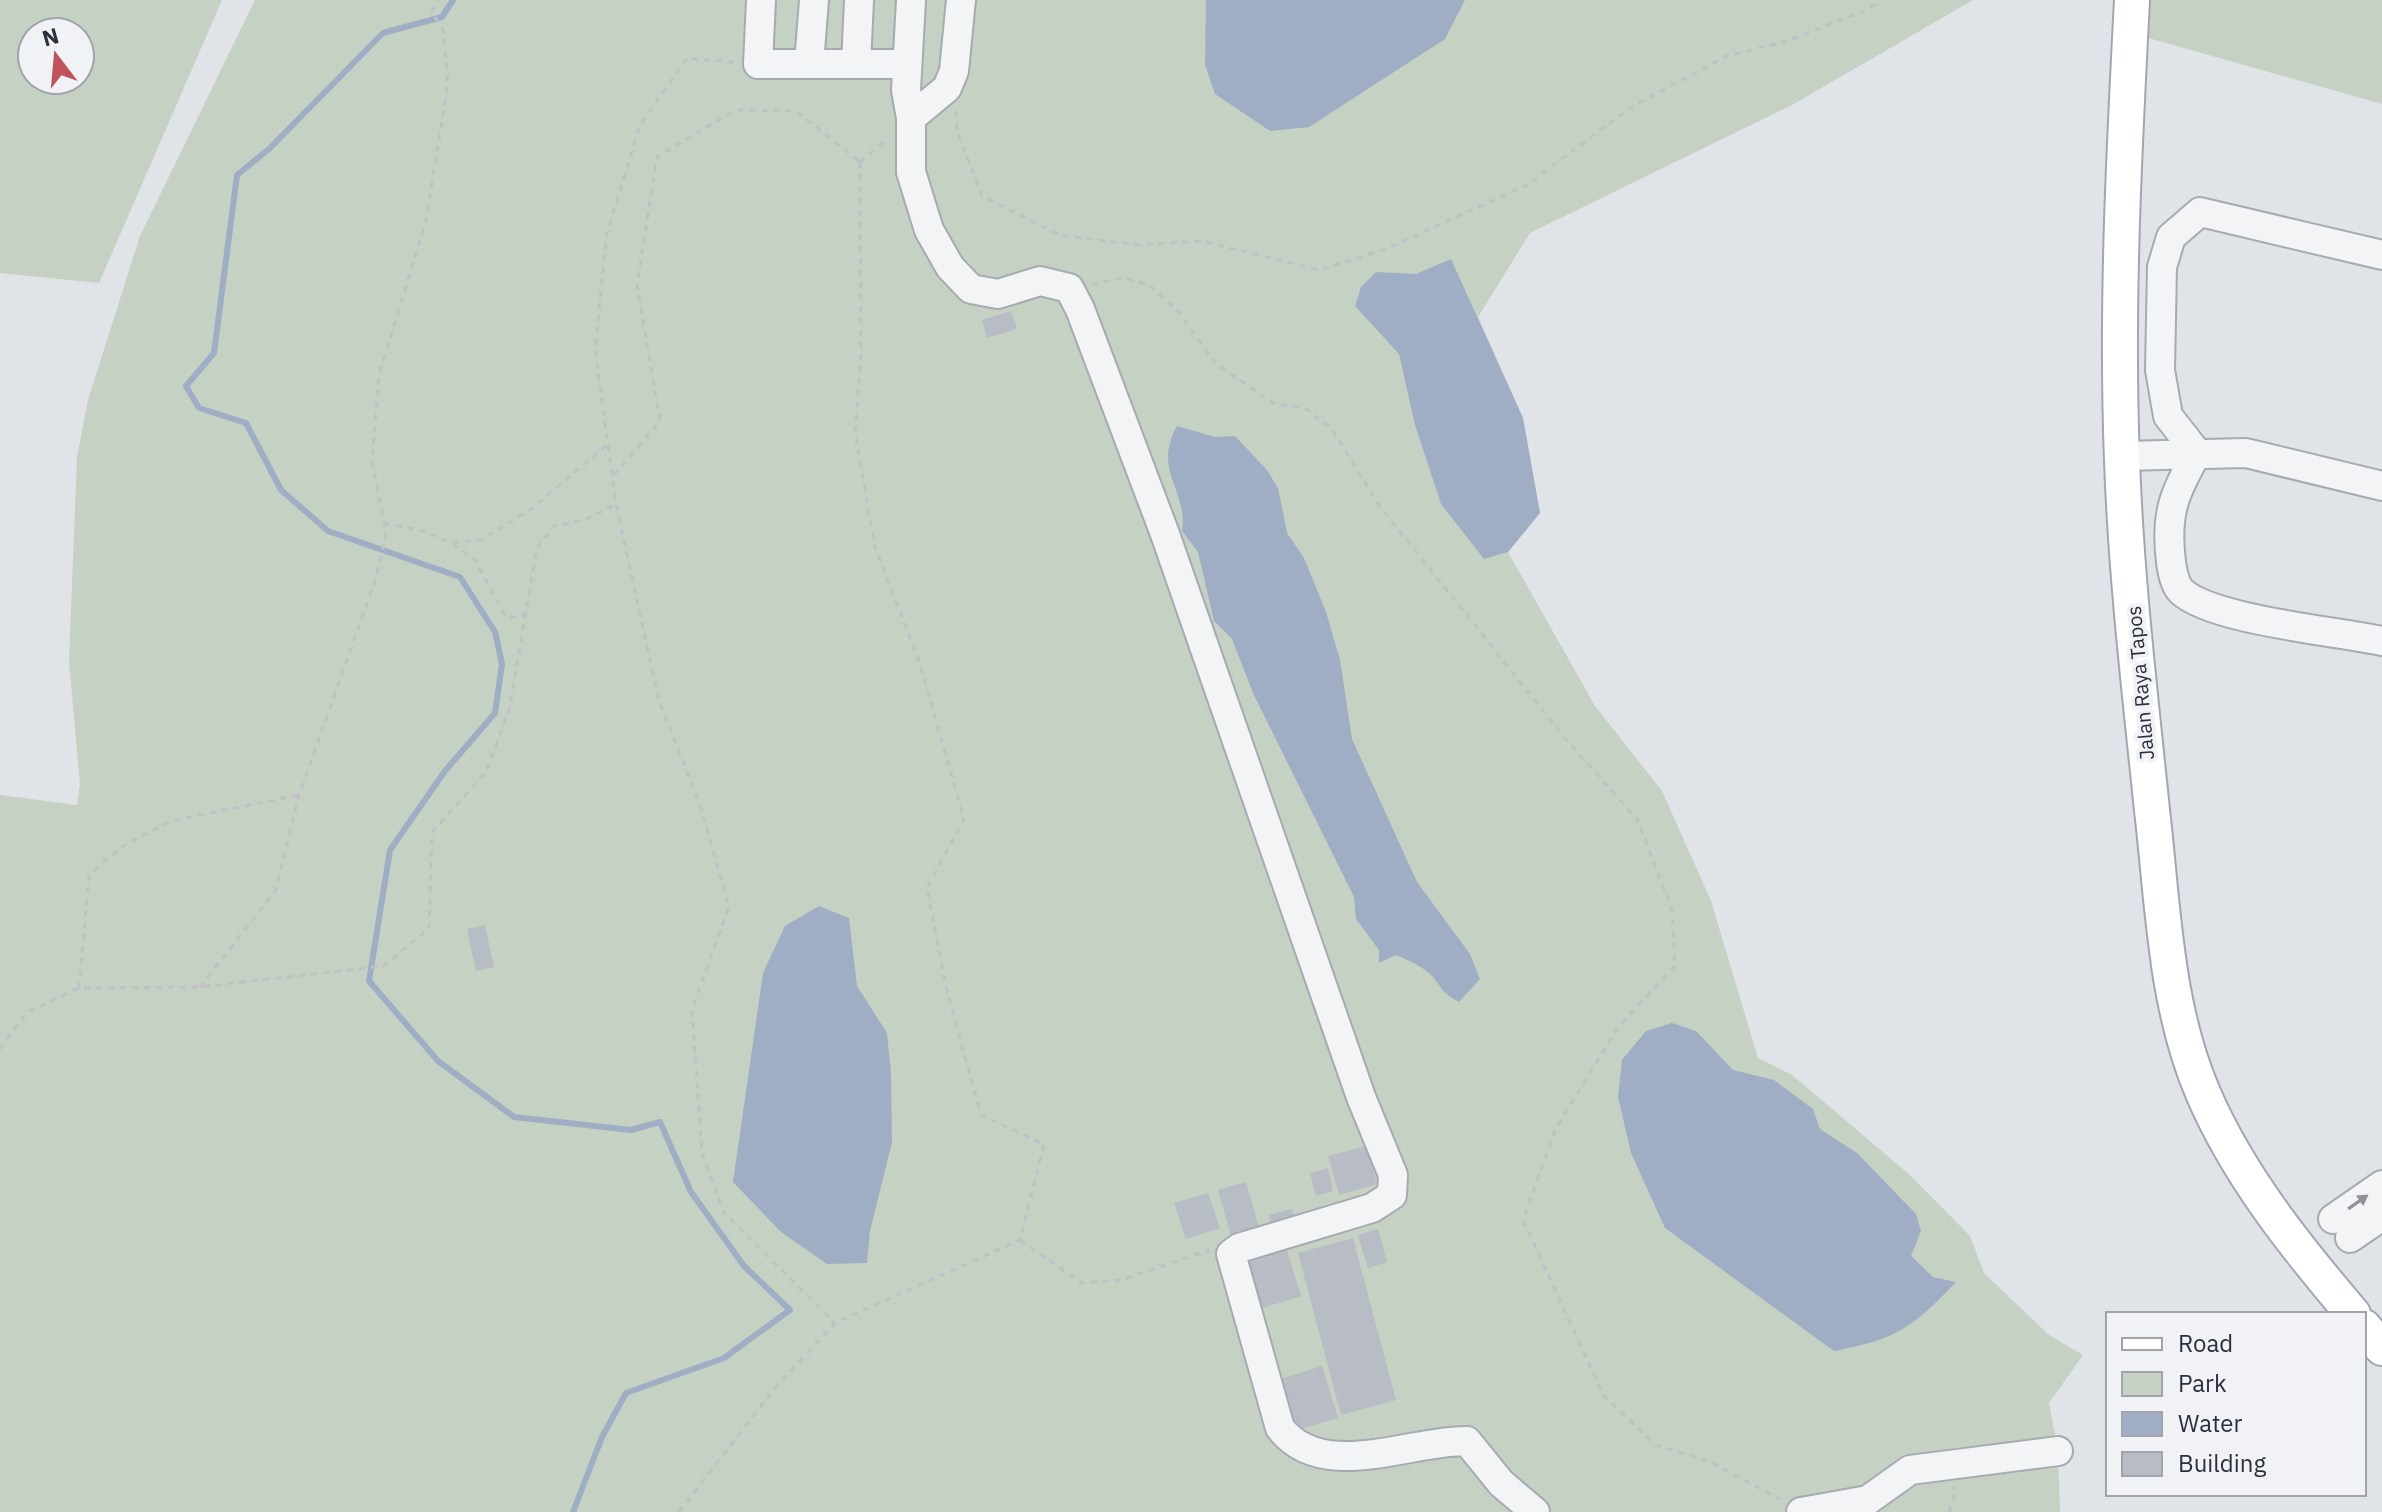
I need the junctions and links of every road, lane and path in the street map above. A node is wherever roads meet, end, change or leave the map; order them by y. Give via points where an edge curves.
1 (438, 0) edge
2 (761, 0) edge
3 (814, 0) edge
4 (859, 0) edge
5 (911, 0) edge
6 (961, 0) edge
7 (1882, 0) edge
8 (2132, 0) edge
9 (758, 64) junction
10 (809, 64) junction
11 (856, 64) junction
12 (907, 64) junction
13 (954, 71) junction
14 (911, 118) junction
15 (2382, 255) edge
16 (1069, 288) junction
17 (608, 444) junction
18 (2197, 453) junction
19 (2122, 456) junction
20 (613, 476) junction
21 (2382, 486) edge
22 (616, 505) junction
23 (384, 523) junction
24 (452, 543) junction
25 (528, 611) junction
26 (2382, 641) edge
27 (299, 795) junction
28 (200, 987) junction
29 (79, 988) junction
30 (0, 1049) edge
31 (2382, 1185) edge
32 (2382, 1216) edge
33 (1020, 1240) junction
34 (1231, 1254) junction
35 (2351, 1312) edge
36 (835, 1323) junction
37 (2366, 1329) edge
38 (2382, 1348) edge
39 (2058, 1451) dead end
40 (1806, 1511) edge
41 (679, 1512) edge
42 (1535, 1512) edge

1 - 23 path via 432,11 443,31 448,83 426,221 379,375 372,462
2 - 9 street
3 - 10 street
4 - 11 street
5 - 12 street
6 - 13 street
7 - 13 path via 1787,41 1727,56 1631,107 1527,185 1386,249 1319,270 1202,241 1138,245 1059,235 982,196 957,131
8 - 19 main road, Jalan Raya Tapos via 2122,191
9 - 10 street
9 - 17 path via 687,58 640,125 607,233 595,349
10 - 11 street
11 - 12 street
12 - 14 street
13 - 14 street via 947,88
14 - 16 street via 911,172 929,230 950,267 971,289 998,294 1040,281
15 - 18 street via 2200,212 2171,237 2162,267 2160,370 2168,416
16 - 34 street via 1165,534 1361,1097 1393,1175 1392,1195 1372,1208
16 - 40 path via 1123,278 1148,284 1177,310 1215,363 1273,403 1306,409 1332,429 1378,504 1564,737 1637,819 1672,910 1675,966 1619,1026 1556,1128 1523,1220 1604,1396 1656,1445 1710,1462
17 - 20 path
17 - 24 path via 504,527 481,540
18 - 19 street
18 - 21 street via 2246,453
18 - 26 street via 2174,492 2166,529 2180,590 2214,609
19 - 35 main road, Jalan Raya Tapos via 2139,689 2181,1029 2203,1093 2237,1159 2296,1247
20 - 22 path
20 - 33 path via 660,421 637,285 657,157 736,110 796,111 860,162 861,360 855,432 875,547 918,658 964,819 927,888 946,987 981,1115 1044,1144
22 - 25 path via 554,526 537,548
22 - 36 path via 659,700 701,808 729,907 692,1009 702,1154 724,1213
23 - 24 path
23 - 27 path via 376,578
24 - 25 path via 475,560 506,617
25 - 28 path via 509,710 486,772 432,832 429,928 384,966
27 - 28 path via 276,890
27 - 29 path via 171,821 121,847 89,875
28 - 29 path
29 - 30 path via 27,1012
32 -> 31 street via 2342,1229
33 - 34 path via 1082,1283 1121,1280 1210,1250
33 - 36 path
34 - 42 street via 1271,1406 1290,1440 1311,1451 1367,1455 1467,1441 1501,1483
36 - 41 path via 774,1389
37 - 38 main road
39 - 40 street via 1910,1470 1868,1500

